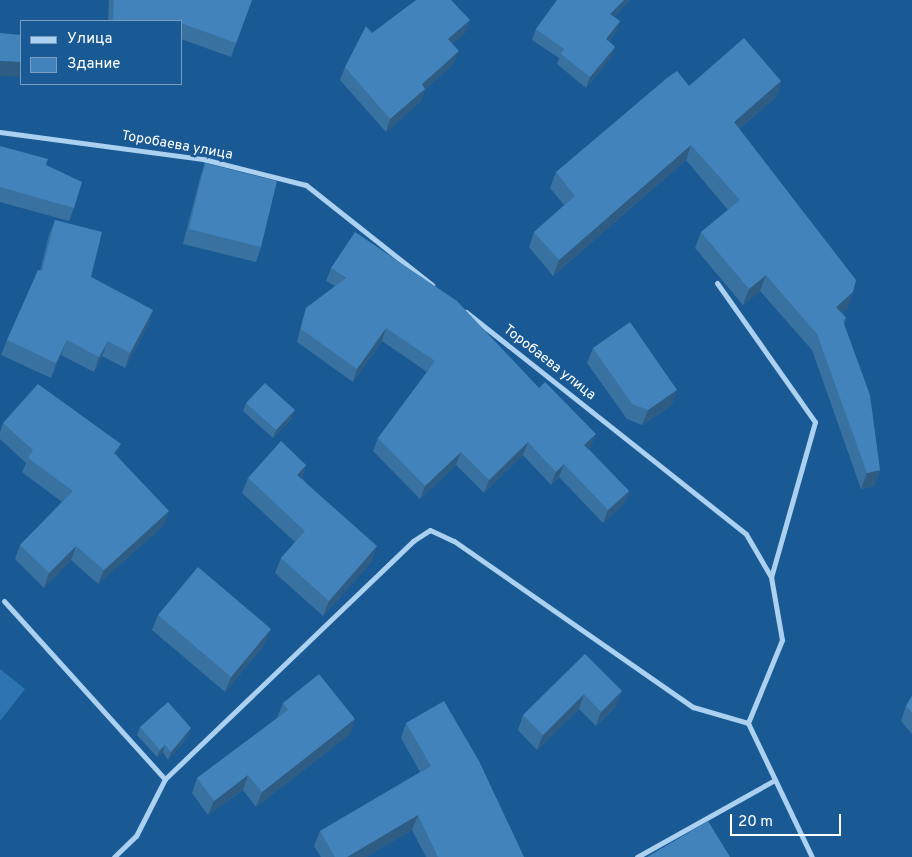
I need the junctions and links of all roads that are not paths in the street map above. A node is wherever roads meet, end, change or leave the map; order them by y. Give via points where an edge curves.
1 (0, 132) edge
2 (717, 283) dead end
3 (437, 289) edge
4 (460, 307) edge
5 (770, 577) junction
6 (4, 601) dead end
7 (748, 724) junction
8 (165, 779) junction
9 (773, 781) junction
10 (114, 857) edge
11 (637, 857) edge
12 (812, 857) edge

1 - 3 street, Торобаева улица via 203,159 306,185
2 - 5 street via 815,422
4 - 5 street, Торобаева улица via 746,534
5 - 7 street, Торобаева улица via 782,640
6 - 8 street
7 - 8 street via 693,707 454,541 430,530 413,541
7 - 9 street
8 - 10 street via 136,836
9 - 11 street
9 - 12 street

